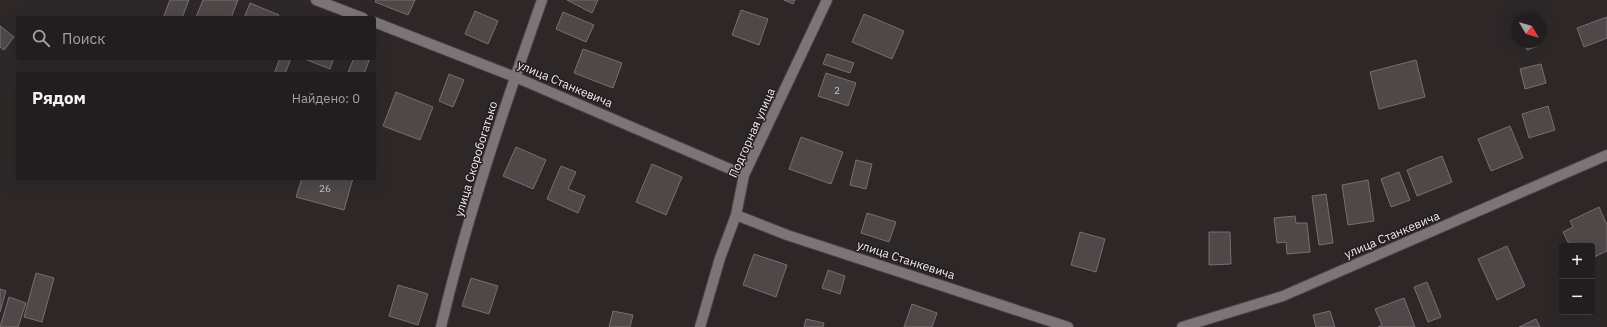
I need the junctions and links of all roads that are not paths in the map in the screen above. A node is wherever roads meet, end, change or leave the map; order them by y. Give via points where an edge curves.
1 (316, 0) edge
2 (542, 0) edge
3 (827, 0) edge
4 (358, 16) edge
5 (376, 23) edge
6 (515, 77) junction
7 (1607, 155) edge
8 (744, 176) junction
9 (736, 215) junction
10 (441, 327) edge
11 (700, 327) edge
12 (1068, 327) edge
13 (1182, 327) edge

1 - 4 street
2 - 6 street, улица Скоробогатько
3 - 8 street, Подгорная улица
5 - 6 street, улица Станкевича
6 - 8 street, улица Станкевича
6 - 10 street, улица Скоробогатько via 450,287
7 - 13 street, улица Станкевича via 1283,296
8 - 9 street, Подгорная улица
9 - 11 street, Подгорная улица
9 - 12 street, улица Станкевича via 787,235

